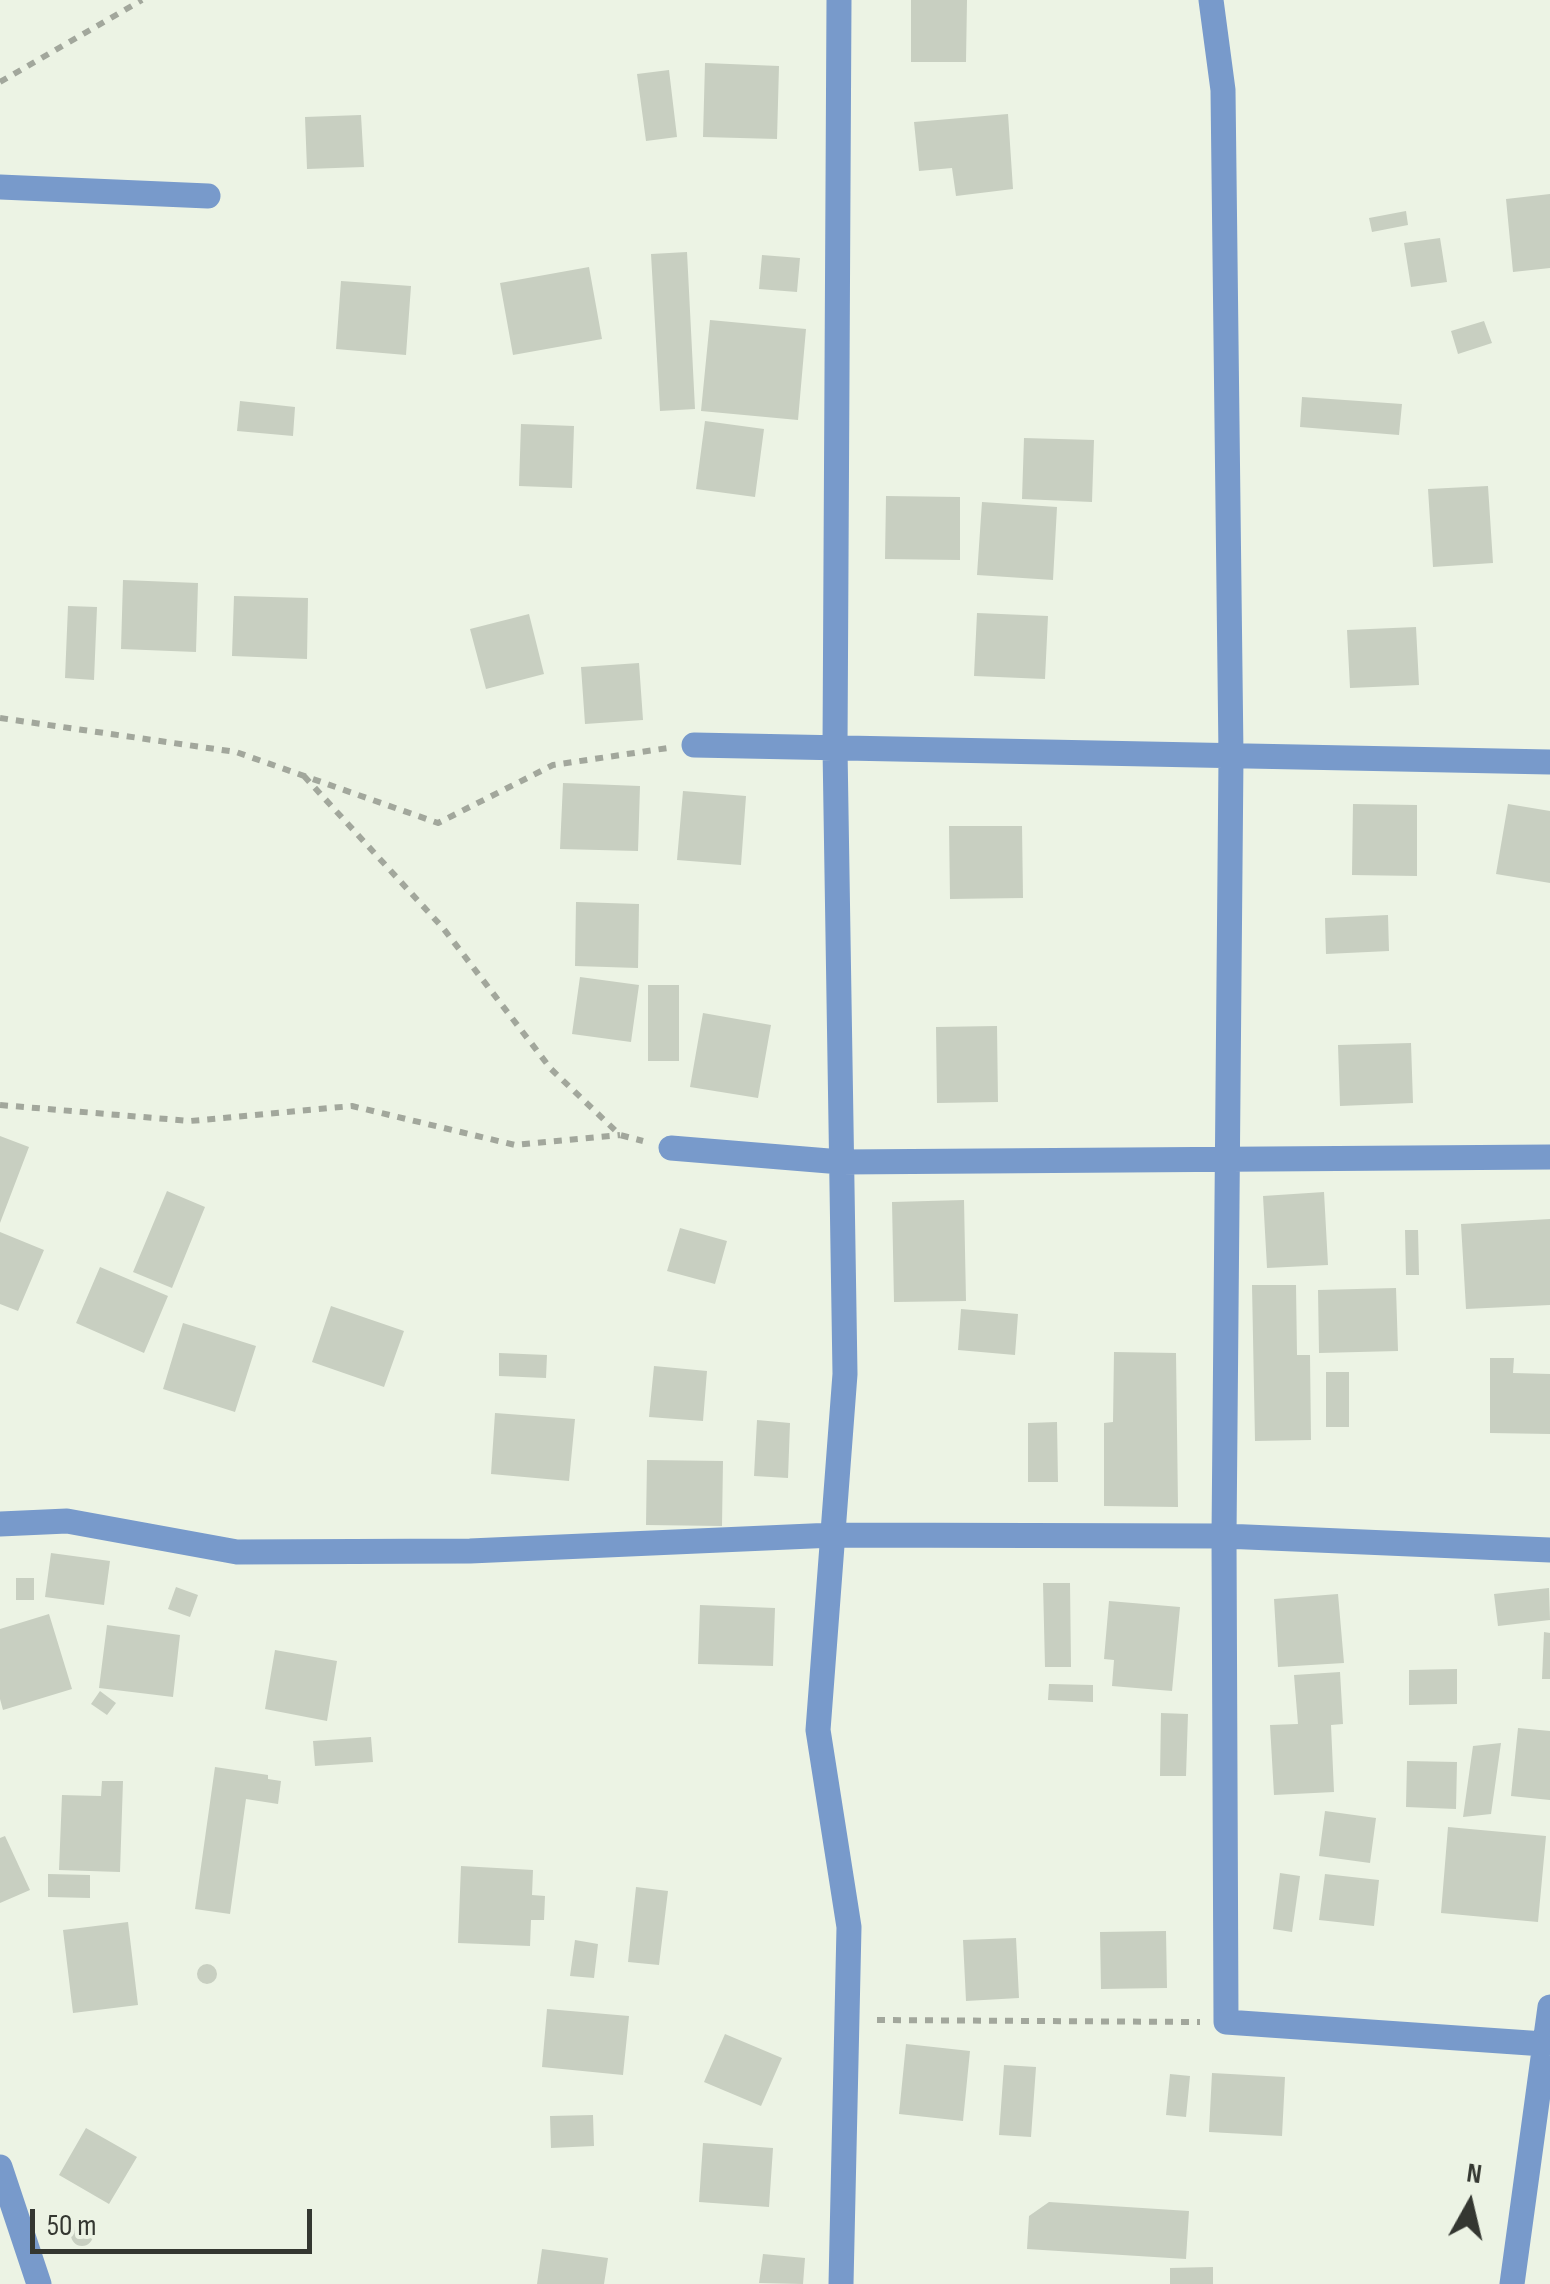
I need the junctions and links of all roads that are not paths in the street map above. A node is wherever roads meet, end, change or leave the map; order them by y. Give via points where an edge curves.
1 (840, 0) edge
2 (1211, 0) edge
3 (0, 188) edge
4 (208, 196) dead end
5 (694, 744) road end
6 (835, 748) junction
7 (1230, 756) junction
8 (1550, 762) edge
9 (671, 1148) road end
10 (1550, 1157) edge
11 (1227, 1160) junction
12 (842, 1162) junction
13 (0, 1524) edge
14 (834, 1535) junction
15 (1224, 1536) junction
16 (1550, 1550) edge
17 (1550, 2007) edge
18 (1544, 2044) junction
19 (0, 2167) edge
20 (39, 2284) edge
21 (841, 2284) edge
22 (1512, 2284) edge

1 - 6 street
2 - 7 street via 1223,90
3 - 4 street
5 - 6 street
6 - 7 street
6 - 12 street
7 - 8 street
7 - 11 street
9 - 12 street
10 - 11 street
11 - 12 street
11 - 15 street
12 - 14 street via 845,1374
13 - 14 street via 66,1521 237,1552 470,1551
14 - 15 street
14 - 21 street via 818,1730 849,1927
15 - 16 street
15 - 18 street via 1226,2022
17 - 18 street
18 - 22 street
19 - 20 street

